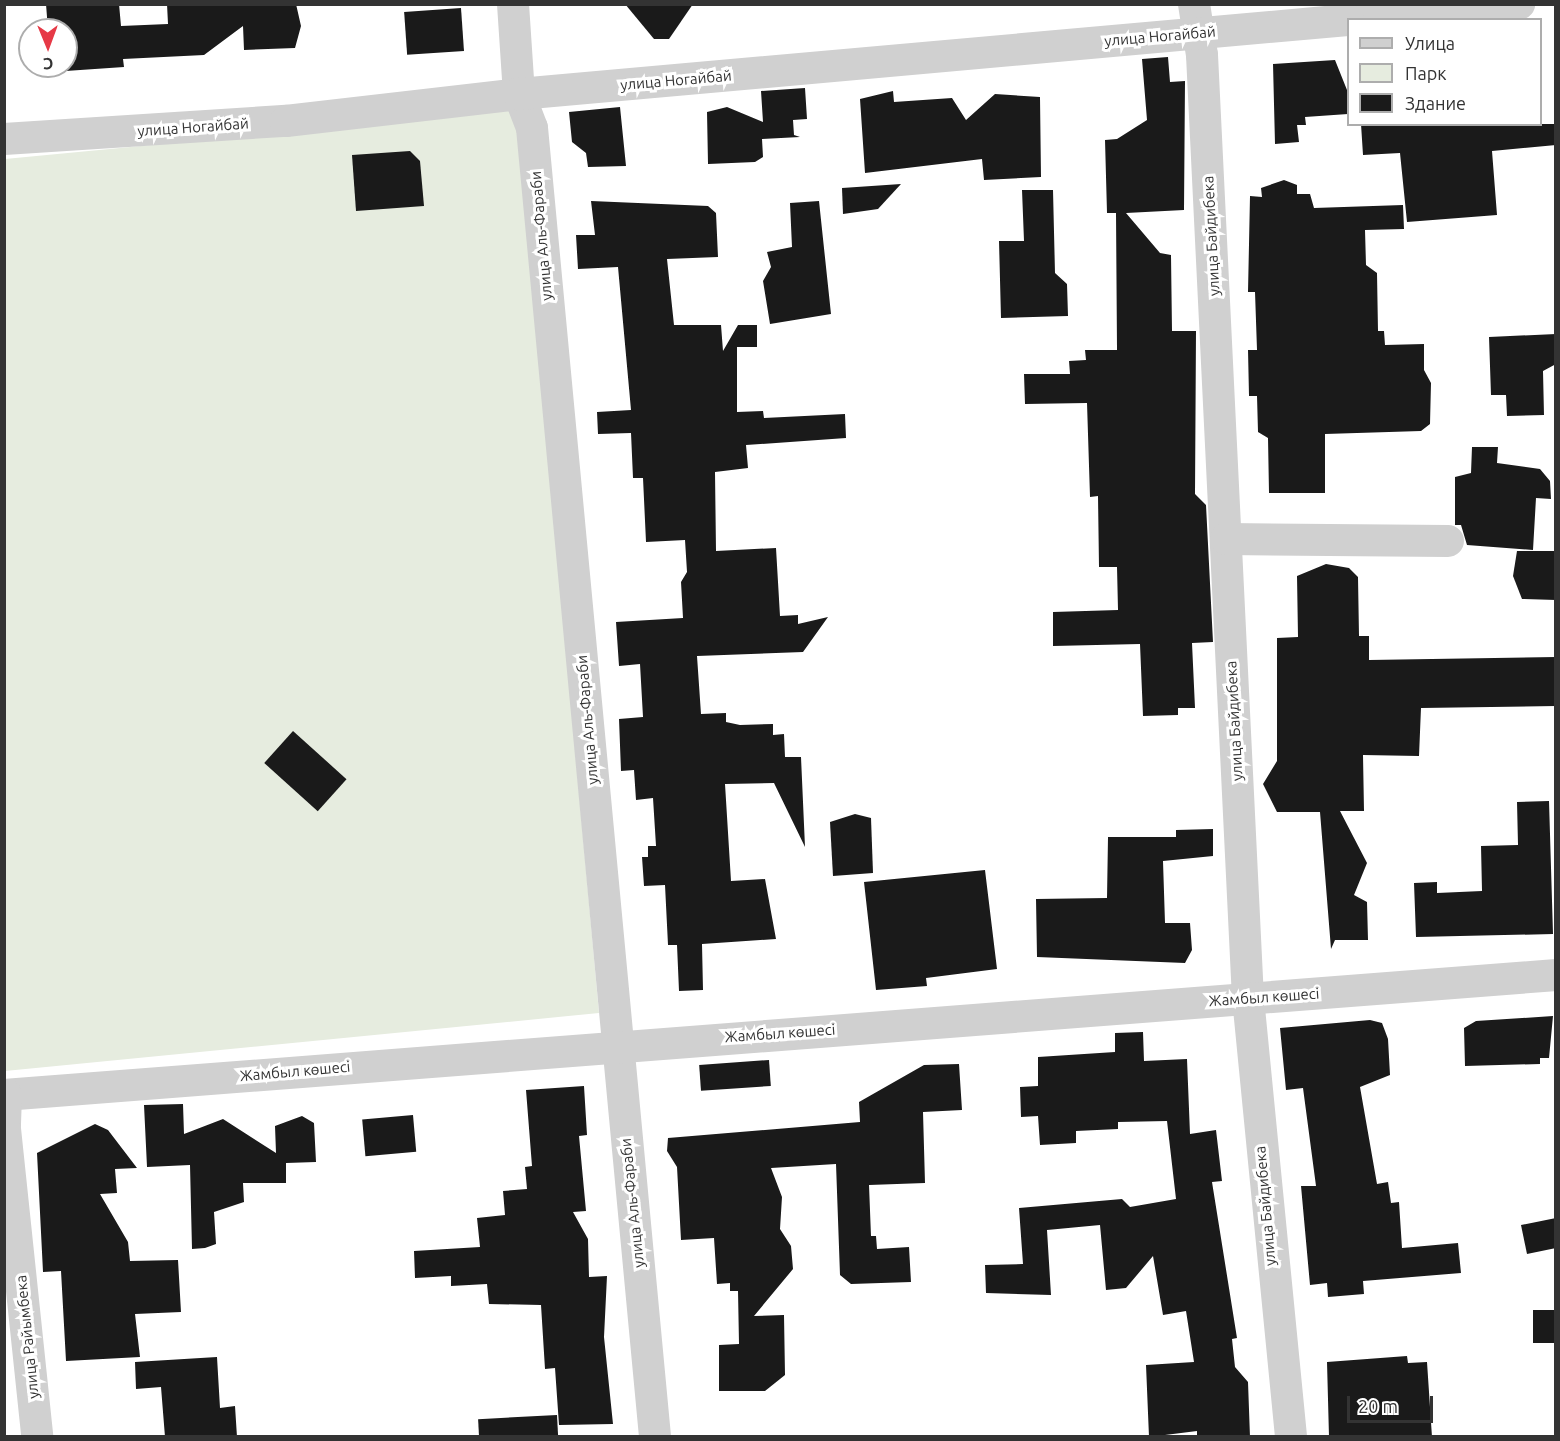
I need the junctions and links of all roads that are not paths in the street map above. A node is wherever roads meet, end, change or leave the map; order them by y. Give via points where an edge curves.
1 (513, 4) edge
2 (1519, 4) edge
3 (1195, 18) edge
4 (1371, 18) edge
5 (1347, 20) edge
6 (519, 94) junction
7 (4, 139) edge
8 (1226, 539) junction
9 (1448, 541) dead end
10 (1556, 975) edge
11 (1248, 998) junction
12 (614, 1045) junction
13 (5, 1095) edge
14 (37, 1437) edge
15 (655, 1437) edge
16 (1291, 1437) edge

1 - 6 street, улица Аль-Фараби
2 - 4 street, улица Ногайбай
3 - 5 street, улица Ногайбай
3 - 6 street, улица Ногайбай
3 - 8 street, улица Байдибека
6 - 7 street, улица Ногайбай via 286,121
6 - 12 street, улица Аль-Фараби via 532,128
8 - 9 street
8 - 11 street, улица Байдибека
10 - 11 street, Жамбыл көшесі
11 - 12 street, Жамбыл көшесі
11 - 16 street, улица Байдибека
12 - 13 street, Жамбыл көшесі
12 - 15 street, улица Аль-Фараби
13 - 14 street, улица Райымбека via 5,1129

